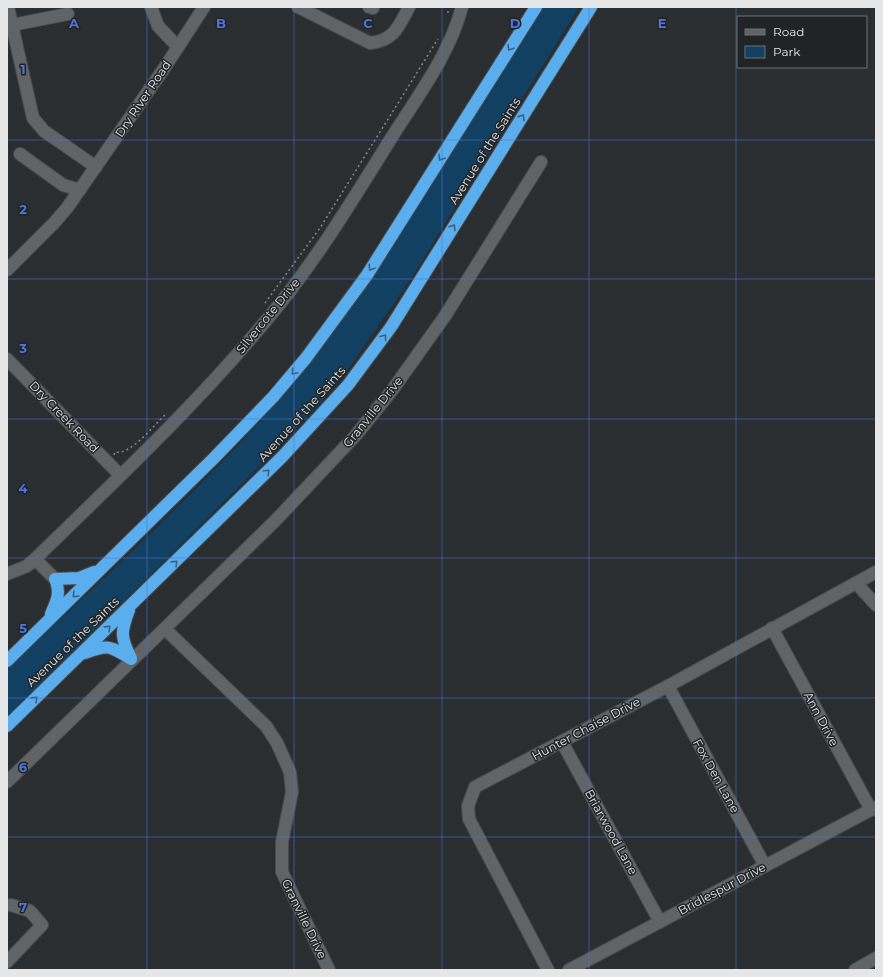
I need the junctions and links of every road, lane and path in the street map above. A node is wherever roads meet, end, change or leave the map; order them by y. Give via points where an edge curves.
1 (8, 7) edge
2 (151, 7) edge
3 (204, 7) edge
4 (409, 7) edge
5 (448, 7) edge
6 (462, 7) edge
7 (536, 7) edge
8 (591, 7) edge
9 (304, 8) edge
10 (68, 14) dead end
11 (448, 16) dead end
12 (12, 25) junction
13 (438, 39) dead end
14 (178, 47) junction
15 (20, 154) dead end
16 (541, 162) dead end
17 (96, 168) junction
18 (80, 190) junction
19 (7, 270) edge
20 (264, 305) dead end
21 (7, 359) edge
22 (168, 412) dead end
23 (108, 463) junction
24 (120, 475) junction
25 (34, 559) junction
26 (101, 569) junction
27 (876, 572) edge
28 (7, 574) edge
29 (55, 579) junction
30 (856, 582) junction
31 (876, 605) edge
32 (130, 607) junction
33 (49, 620) junction
34 (772, 628) junction
35 (165, 629) junction
36 (80, 655) junction
37 (131, 659) junction
38 (7, 661) edge
39 (668, 686) junction
40 (7, 726) edge
41 (562, 742) junction
42 (7, 782) edge
43 (873, 808) edge
44 (765, 866) junction
45 (8, 905) edge
46 (660, 922) junction
47 (876, 958) edge
48 (7, 962) edge
49 (861, 969) edge
50 (329, 970) edge
51 (548, 970) edge
52 (569, 970) edge

1 - 12 street
2 - 14 street via 158,26
3 - 14 street, Dry River Road
4 - 9 street via 397,30 390,37 370,43
5 - 11 path
6 - 24 street, Silvercote Drive via 448,47 360,189 296,282 226,368
7 -> 26 highway via 367,275 315,346 237,435
32 -> 8 highway, Avenue of the Saints via 292,447 361,369 391,327
10 - 12 street
12 - 17 street via 33,118 44,131
13 - 20 path via 320,228
14 - 17 street, Dry River Road
15 - 18 street via 63,185
16 - 35 street, Granville Drive via 445,316 393,389 319,476
17 - 18 street, Dry River Road
18 - 19 street, Dry River Road via 54,223
21 - 23 street, Dry Creek Road
22 - 23 path via 131,448 122,453 115,452
23 - 24 street, Dry Creek Road
24 - 25 street, Silvercote Drive
25 - 28 street, Silvercote Drive via 27,566
25 - 29 street
26 - 29 highway via 80,578
26 -> 33 highway
27 - 30 street, Hunter Chaise Drive
29 - 33 highway via 59,596
30 - 31 street
30 - 34 street, Hunter Chaise Drive
36 -> 32 highway, Avenue of the Saints
32 - 37 highway via 122,635
33 - 38 highway
34 - 39 street, Hunter Chaise Drive
34 - 43 street, Ann Drive
35 - 37 street, Granville Drive
35 - 50 street, Granville Drive via 266,726 277,742 290,772 292,792 282,842 282,872
36 - 37 highway via 105,646
40 -> 36 highway, Avenue of the Saints
37 - 42 street, Granville Drive
39 - 41 street, Hunter Chaise Drive
39 - 44 street, Fox Den Lane
41 - 46 street, Briarwood Lane
41 - 51 street, Hunter Chaise Drive via 475,787 468,806 469,819
43 - 44 street, Bridlespur Drive
44 - 46 street, Bridlespur Drive
45 - 48 street via 30,911 42,925
46 - 52 street, Bridlespur Drive
47 - 49 street

